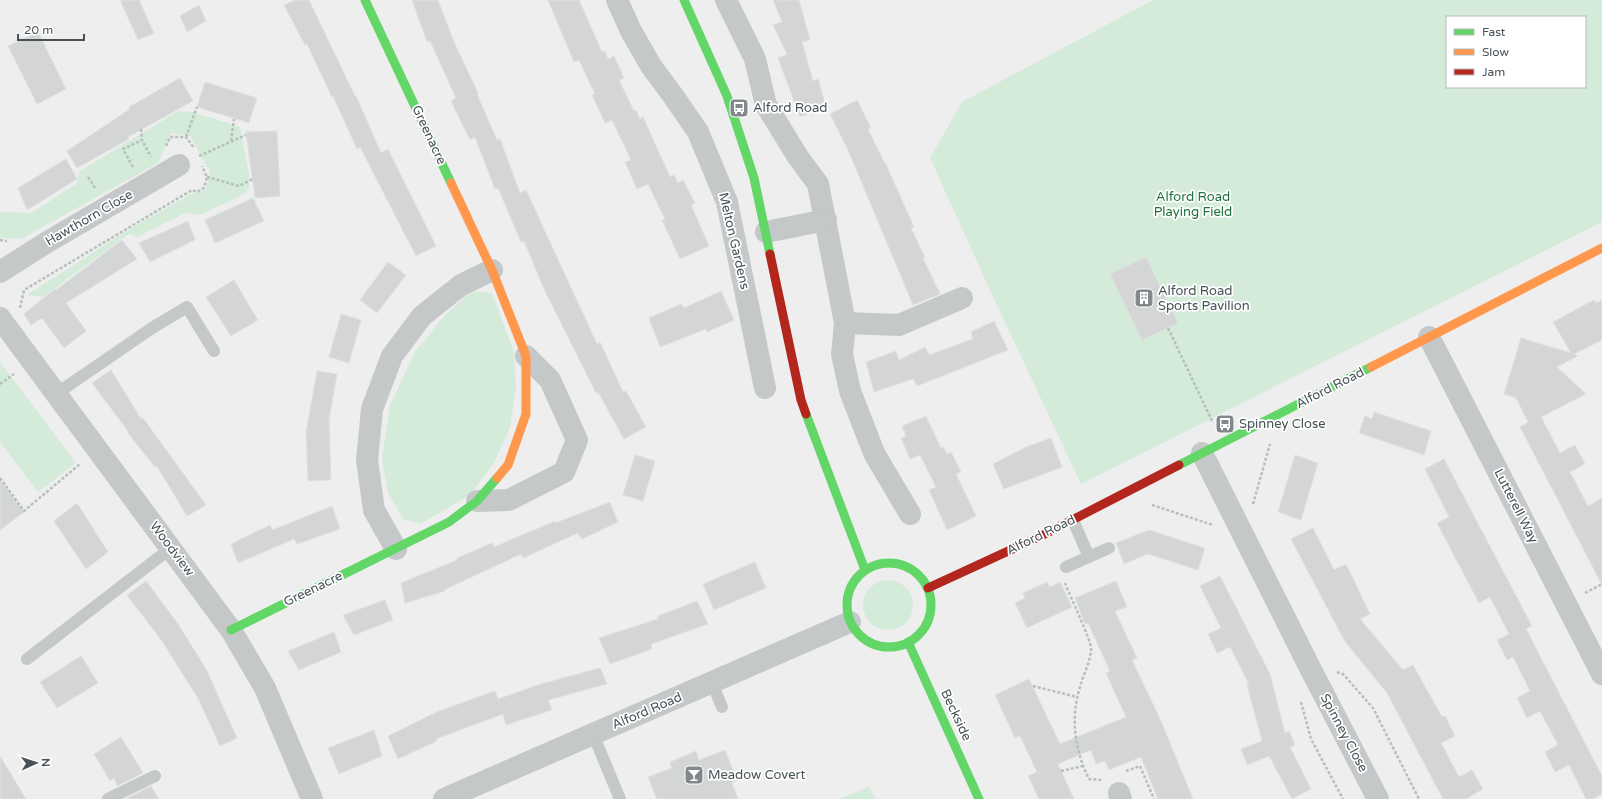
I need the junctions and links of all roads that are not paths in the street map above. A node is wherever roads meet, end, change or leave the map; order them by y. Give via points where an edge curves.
1 (365, 0) edge
2 (617, 0) edge
3 (684, 0) edge
4 (726, 0) edge
5 (188, 161) road end
6 (826, 220) junction
7 (766, 232) junction
8 (1602, 248) edge
9 (492, 270) junction
10 (0, 272) edge
11 (962, 298) dead end
12 (0, 318) edge
13 (845, 323) junction
14 (1429, 337) junction
15 (214, 351) dead end
16 (526, 356) junction
17 (765, 388) dead end
18 (56, 394) junction
19 (1202, 453) junction
20 (477, 501) junction
21 (910, 514) dead end
22 (1073, 520) junction
23 (171, 548) junction
24 (1109, 548) dead end
25 (396, 549) junction
26 (1089, 556) junction
27 (865, 570) junction
28 (1064, 572) road end
29 (928, 588) junction
30 (850, 622) junction
31 (231, 630) junction
32 (908, 642) junction
33 (27, 659) dead end
34 (1602, 674) edge
35 (712, 683) junction
36 (722, 707) dead end
37 (593, 734) junction
38 (155, 776) dead end
39 (108, 799) edge
40 (312, 799) edge
41 (444, 799) edge
42 (620, 799) edge
43 (979, 799) edge
44 (1378, 799) edge

1 - 9 street, Greenacre
2 - 17 street, Melton Gardens via 651,66 698,132 727,202
3 - 7 street via 727,96 754,178
4 - 6 street via 754,59 766,104 818,184
5 - 10 street, Hawthorn Close
6 - 7 street
6 - 13 street
7 - 27 street via 801,400
8 - 14 street, Alford Road
9 - 16 street, Greenacre
9 - 25 street via 461,285 422,316 392,356 372,409 367,460 374,510
11 - 13 street via 899,325
12 - 18 street, Woodview
13 - 21 street via 842,354 850,391 874,453
14 - 19 street, Alford Road
14 - 34 street, Lutterell Way
15 - 18 lane via 187,307
16 - 20 street, Greenacre via 526,414 508,465
16 - 20 street, Greenacre via 550,380 577,440 564,472 509,500
18 - 23 street, Woodview
19 - 22 street, Alford Road
19 - 44 street, Spinney Close
20 - 25 street, Greenacre via 449,522
22 - 26 lane
22 - 29 street, Alford Road
23 - 31 street, Woodview
23 - 33 lane
24 - 26 lane
25 - 31 street, Greenacre
26 - 28 lane
27 - 29 street via 882,563 901,564 917,573
27 - 30 street via 855,580 848,593 847,608
29 - 32 street via 931,609 924,628
30 - 32 street via 860,636 875,645 892,647
30 - 35 street, Alford Road
31 - 40 street, Woodview via 265,688
32 - 43 street, Beckside
35 - 36 lane
35 - 37 street, Alford Road
37 - 41 street, Alford Road
37 - 42 lane
38 - 39 lane

